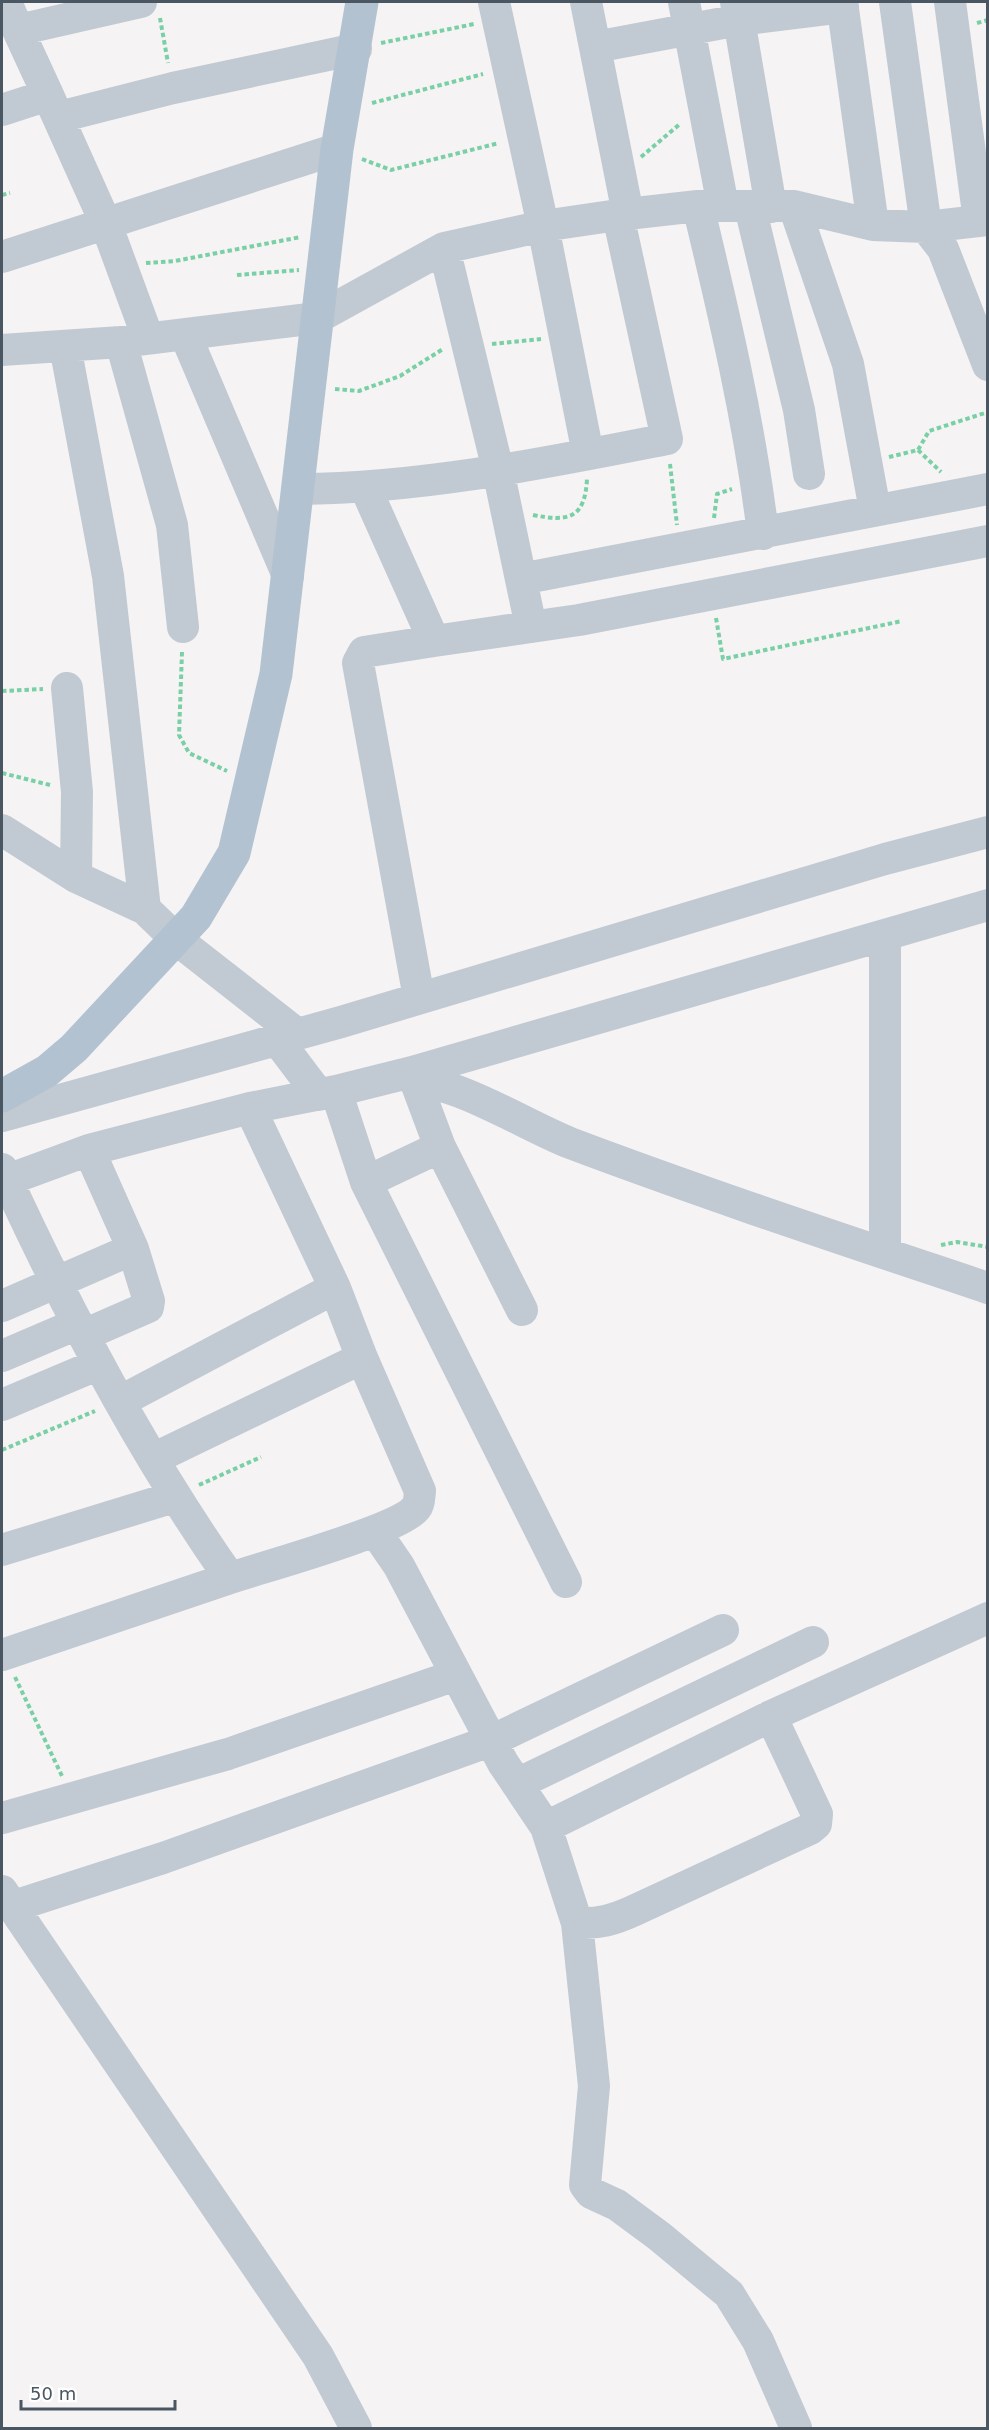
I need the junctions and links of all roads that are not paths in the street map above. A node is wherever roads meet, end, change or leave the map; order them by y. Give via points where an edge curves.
1 (362, 2) edge
2 (586, 2) edge
3 (895, 2) edge
4 (950, 2) edge
5 (843, 4) edge
6 (150, 7) edge
7 (787, 8) edge
8 (496, 10) edge
9 (738, 11) edge
10 (687, 15) edge
11 (12, 16) edge
12 (595, 47) junction
13 (356, 49) junction
14 (753, 98) junction
15 (703, 104) junction
16 (54, 106) junction
17 (2, 110) edge
18 (337, 149) junction
19 (747, 206) junction
20 (623, 214) junction
21 (983, 221) edge
22 (106, 224) junction
23 (873, 225) junction
24 (543, 226) junction
25 (926, 226) junction
26 (444, 248) junction
27 (2, 257) edge
28 (317, 318) junction
29 (185, 334) junction
30 (134, 340) junction
31 (65, 346) junction
32 (2, 350) edge
33 (987, 365) edge
34 (588, 454) junction
35 (498, 470) junction
36 (809, 474) dead end
37 (299, 489) junction
38 (366, 489) junction
39 (987, 489) edge
40 (875, 510) junction
41 (763, 534) junction
42 (987, 541) edge
43 (288, 576) junction
44 (521, 579) junction
45 (183, 627) road end
46 (531, 627) junction
47 (434, 641) junction
48 (67, 688) road end
49 (2, 830) edge
50 (987, 832) edge
51 (76, 877) junction
52 (987, 905) edge
53 (145, 909) junction
54 (885, 935) junction
55 (176, 939) junction
56 (419, 998) junction
57 (286, 1035) junction
58 (413, 1076) junction
59 (327, 1093) junction
60 (2, 1096) edge
61 (250, 1108) junction
62 (2, 1116) edge
63 (440, 1147) junction
64 (89, 1150) junction
65 (3, 1177) edge
66 (366, 1182) junction
67 (133, 1249) junction
68 (885, 1252) junction
69 (56, 1282) junction
70 (335, 1288) junction
71 (987, 1288) edge
72 (2, 1306) edge
73 (522, 1310) dead end
74 (80, 1330) junction
75 (2, 1356) edge
76 (362, 1358) junction
77 (99, 1364) junction
78 (121, 1401) junction
79 (2, 1405) edge
80 (153, 1459) junction
81 (174, 1497) junction
82 (375, 1531) junction
83 (2, 1550) edge
84 (230, 1578) junction
85 (566, 1582) dead end
86 (987, 1618) edge
87 (723, 1630) dead end
88 (813, 1642) dead end
89 (3, 1655) edge
90 (456, 1675) junction
91 (771, 1716) junction
92 (493, 1740) junction
93 (517, 1784) junction
94 (2, 1818) edge
95 (546, 1827) junction
96 (6, 1899) edge
97 (577, 1923) junction
98 (356, 2428) edge
99 (796, 2428) edge

1 - 13 main road
2 - 12 street
3 - 25 street
4 - 21 street
5 - 7 street
5 - 23 street
6 - 11 street
7 - 9 street
8 - 24 street
9 - 10 street
9 - 14 street
10 - 12 street
10 - 15 street
11 - 16 street
12 - 20 street via 622,173
13 - 16 street via 173,88
13 - 18 main road
14 - 15 street
14 - 19 street
15 - 19 street
16 - 17 street
16 - 22 street
18 - 22 street
18 - 28 main road
19 - 20 street
19 - 23 street
19 - 36 street via 799,410
19 - 40 street via 848,364
19 - 41 street via 716,278 757,484
20 - 24 street
20 - 34 street via 667,439
21 - 25 street
22 - 27 street
22 - 30 street via 117,254
23 - 25 street
24 - 26 street
24 - 34 street
25 - 33 street via 943,249
26 - 28 street
26 - 35 street
28 - 29 street
28 - 37 main road
29 - 30 street
29 - 43 street
30 - 31 street
30 - 45 street via 145,432 172,525
31 - 32 street
31 - 53 street via 108,576
34 - 35 street
35 - 38 street
35 - 44 street
37 - 38 street
37 - 43 main road
38 - 47 street
39 - 40 street
40 - 41 street
41 - 44 street via 679,546
42 - 46 street
43 - 55 main road via 276,674 234,854 196,917
44 - 46 street
46 - 47 street
47 - 56 street via 364,652 358,663
48 - 51 street via 77,792
49 - 51 street
50 - 56 street
51 - 53 street
52 - 54 street
53 - 55 street
54 - 58 street
54 - 68 street
55 - 57 street
55 - 60 main road via 74,1048 47,1071
56 - 57 street
57 - 59 street
57 - 62 street
58 - 59 street
58 - 63 street
58 - 68 street via 451,1088 538,1130 663,1178
59 - 61 street
59 - 66 street
61 - 64 street
61 - 70 street
63 - 66 street
63 - 73 street
64 - 65 street
64 - 67 street
65 - 69 street
66 - 85 street
67 - 69 street
67 - 74 street via 148,1293 148,1307
68 - 71 street
69 - 72 street
69 - 74 street
70 - 76 street
70 - 78 street
74 - 75 street
74 - 77 street
76 - 80 street
76 - 82 street via 420,1491 415,1510
77 - 78 street
77 - 79 street
78 - 80 street
80 - 81 street
81 - 83 street
81 - 84 street
82 - 84 street
82 - 90 street via 399,1566
84 - 89 street
86 - 91 street
87 - 92 street
88 - 93 street
90 - 92 street
90 - 94 street via 228,1754
91 - 95 street
91 - 97 street via 816,1814 816,1824 606,1923
92 - 93 street
92 - 96 street via 163,1858
93 - 95 street
95 - 97 street
96 - 98 street via 318,2356
97 - 99 street via 594,2086 585,2185 591,2193 617,2205 659,2236 729,2294 758,2341

